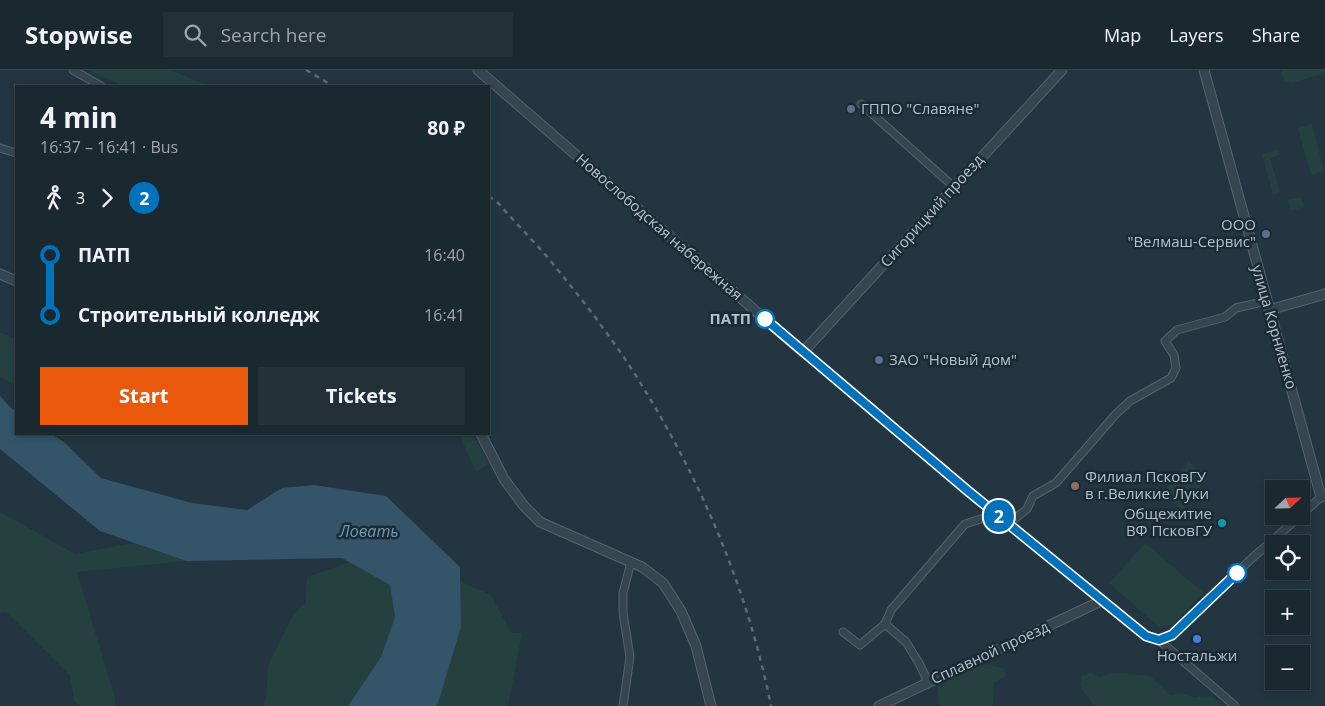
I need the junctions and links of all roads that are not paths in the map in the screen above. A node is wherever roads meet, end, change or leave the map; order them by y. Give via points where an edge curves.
1 (72, 70) edge
2 (478, 70) edge
3 (1062, 70) edge
4 (1204, 70) edge
5 (99, 85) edge
6 (861, 104) dead end
7 (0, 148) edge
8 (15, 153) edge
9 (954, 187) junction
10 (0, 274) edge
11 (15, 281) edge
12 (1325, 294) edge
13 (1268, 305) junction
14 (803, 352) junction
15 (482, 435) edge
16 (1323, 497) edge
17 (1310, 508) edge
18 (997, 514) junction
19 (1008, 524) junction
20 (1290, 525) edge
21 (631, 562) junction
22 (1102, 601) junction
23 (885, 624) junction
24 (843, 632) dead end
25 (1159, 640) junction
26 (928, 682) junction
27 (623, 706) edge
28 (711, 706) edge
29 (879, 706) edge
30 (1235, 706) edge

1 - 5 street
2 - 14 street, Новослободская набережная
3 - 9 street, Сигорицкий проезд
4 - 13 street, улица Корниенко
6 - 9 street
7 - 8 street
9 - 14 street, Сигорицкий проезд
10 - 11 street
12 - 13 street
13 - 16 street, улица Корниенко
13 - 19 street via 1236,308 1225,317 1177,330 1165,341 1174,355 1176,368 1171,378 1130,401 1056,483 1033,496 1027,508
14 - 18 street, Новослободская набережная
15 - 21 street via 504,479 540,522
16 - 17 street
18 - 19 street, Новослободская набережная
18 - 23 street via 965,524 891,610
19 - 22 street, Новослободская набережная
20 - 25 street via 1172,635
21 - 27 street via 623,593 630,657
21 - 28 street via 662,583 681,610 696,646
22 - 25 street, Новослободская набережная via 1146,636
22 - 26 street, Сплавной проезд
23 - 24 street via 860,645
23 - 26 street via 906,642
25 - 30 street, Новослободская набережная
26 - 29 street, Сплавной проезд

